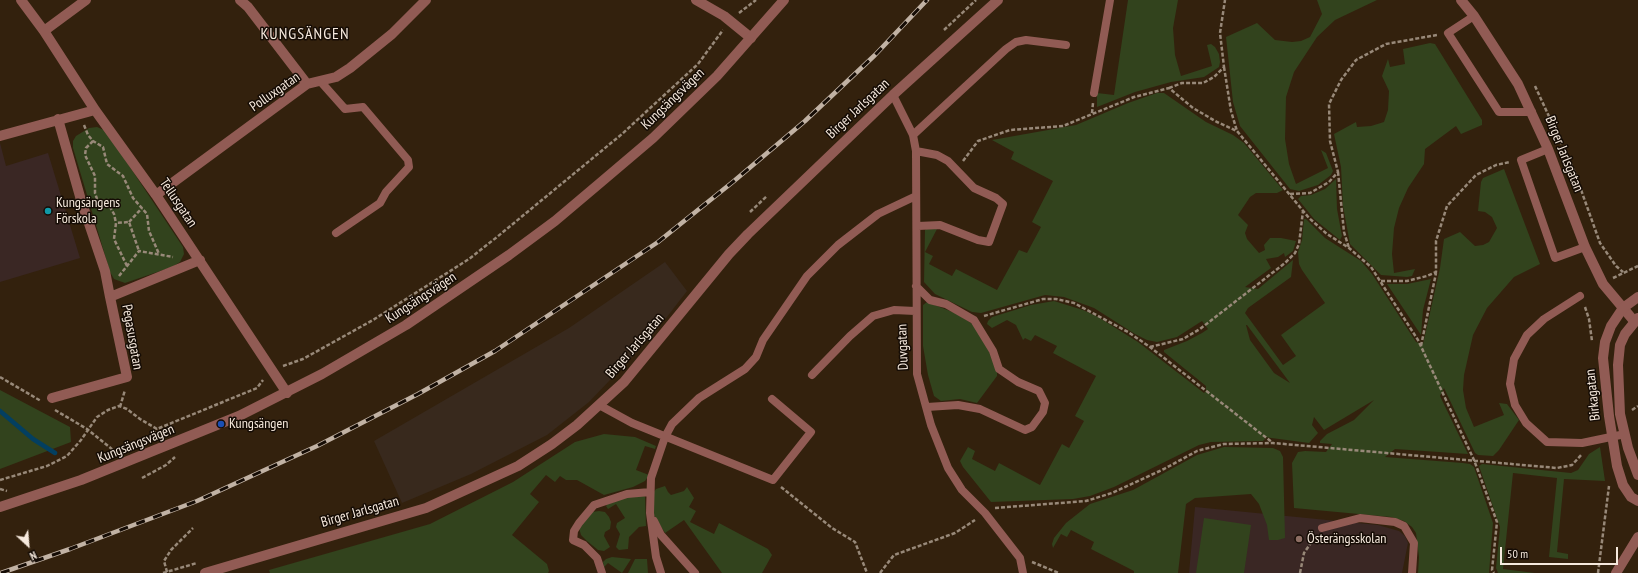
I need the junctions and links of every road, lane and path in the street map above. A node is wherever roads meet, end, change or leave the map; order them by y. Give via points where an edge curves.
1 (21, 0) edge
2 (86, 0) edge
3 (240, 0) edge
4 (426, 0) edge
5 (696, 0) edge
6 (756, 0) edge
7 (784, 0) edge
8 (976, 0) edge
9 (998, 0) edge
10 (1110, 0) edge
11 (1225, 0) edge
12 (1461, 0) edge
13 (1474, 16) junction
14 (731, 20) junction
15 (44, 31) junction
16 (940, 33) dead end
17 (1448, 33) junction
18 (752, 38) junction
19 (1066, 45) dead end
20 (1224, 67) junction
21 (321, 82) junction
22 (307, 84) junction
23 (1169, 88) junction
24 (1094, 93) dead end
25 (893, 95) junction
26 (94, 110) junction
27 (1532, 112) junction
28 (79, 114) junction
29 (58, 120) junction
30 (1237, 131) junction
31 (913, 135) junction
32 (0, 136) edge
33 (92, 141) junction
34 (1548, 150) junction
35 (916, 151) junction
36 (1521, 160) junction
37 (956, 168) junction
38 (1338, 172) junction
39 (769, 194) dead end
40 (1290, 194) junction
41 (156, 195) junction
42 (916, 196) junction
43 (142, 208) junction
44 (1303, 210) junction
45 (747, 215) dead end
46 (129, 222) junction
47 (116, 223) junction
48 (918, 226) junction
49 (336, 233) dead end
50 (1585, 247) junction
51 (1349, 248) junction
52 (139, 251) junction
53 (159, 254) junction
54 (175, 258) dead end
55 (200, 260) junction
56 (127, 266) junction
57 (1638, 266) edge
58 (1436, 272) junction
59 (1381, 281) junction
60 (1603, 284) junction
61 (916, 286) junction
62 (1580, 296) joint
63 (1638, 296) edge
64 (110, 297) junction
65 (1623, 308) junction
66 (915, 311) junction
67 (974, 320) junction
68 (1636, 320) edge
69 (1592, 342) dead end
70 (1421, 346) junction
71 (1150, 347) junction
72 (272, 371) junction
73 (812, 375) dead end
74 (0, 377) edge
75 (126, 388) dead end
76 (287, 393) junction
77 (772, 399) dead end
78 (50, 404) junction
79 (599, 405) junction
80 (120, 407) junction
81 (927, 407) junction
82 (88, 429) junction
83 (1625, 434) junction
84 (665, 437) junction
85 (1612, 437) junction
86 (1273, 443) junction
87 (113, 450) dead end
88 (1584, 452) dead end
89 (1474, 460) junction
90 (166, 465) dead end
91 (1638, 475) edge
92 (142, 478) dead end
93 (0, 480) edge
94 (773, 480) junction
95 (1609, 485) dead end
96 (650, 492) junction
97 (1638, 501) edge
98 (0, 507) edge
99 (650, 513) junction
100 (984, 513) junction
101 (193, 528) dead end
102 (1322, 528) joint
103 (1638, 537) edge
104 (204, 561) dead end
105 (1041, 565) dead end
106 (167, 572) edge
107 (163, 573) edge
108 (205, 573) edge
109 (602, 573) edge
110 (660, 573) edge
111 (695, 573) edge
112 (867, 573) edge
113 (880, 573) edge
114 (1023, 573) edge
115 (1059, 573) edge
116 (1300, 573) edge
117 (1412, 573) edge
118 (1494, 573) edge
119 (1598, 573) edge
120 (1616, 573) edge

1 - 15 street, Tellusgatan
2 - 15 street
3 - 22 street
4 - 21 street, Polluxgatan via 392,34 350,68 336,78
5 - 14 street
6 - 14 path
7 - 18 street, Kungsängsvägen
8 - 16 path
9 - 25 street, Birger Jarlsgatan
10 - 24 lane
11 - 20 path via 1220,33
12 - 13 street, Birger Jarlsgatan
13 - 17 lane
13 - 27 street, Birger Jarlsgatan via 1518,84
14 - 18 street
14 - 72 path via 692,69 622,134 486,246 373,320 303,359
15 - 26 street, Tellusgatan
17 - 27 lane via 1499,112
17 - 38 path via 1386,44 1356,60 1328,104 1330,141
18 - 76 street, Kungsängsvägen via 653,138 556,221 406,325
19 - 31 lane via 1026,40 1016,42 1006,48
20 - 23 path via 1203,83 1182,83
20 - 30 path
21 - 22 street, Polluxgatan
21 - 49 lane via 345,109 363,107 408,160 408,167 386,192 380,203
22 - 41 street, Polluxgatan
23 - 30 path via 1192,108
23 - 37 path via 1134,98 1063,126 1010,130 978,141 967,158
25 - 31 lane, Duvgatan
25 - 79 street, Birger Jarlsgatan via 734,249 624,382
26 - 28 street
26 - 41 street, Tellusgatan
27 - 34 street, Birger Jarlsgatan
28 - 29 street
28 - 33 path
29 - 32 street
29 - 64 street, Pegasusgatan via 105,271
30 - 40 path
31 - 35 lane, Duvgatan
33 - 43 path via 103,147 107,164 123,176 133,198
33 - 47 path via 86,148 85,155 95,176 95,193 97,199 110,207
34 - 36 lane
34 - 50 street, Birger Jarlsgatan
35 - 37 lane via 937,155
35 - 42 lane, Duvgatan
36 - 50 lane via 1555,258
36 - 58 path via 1496,165 1476,175 1446,206 1436,241
37 - 48 lane via 974,188 1003,204 989,242 940,225
38 - 40 path via 1329,182 1310,192
38 - 51 path via 1344,232
39 - 45 path
40 - 44 path
41 - 55 street, Tellusgatan
42 - 48 lane, Duvgatan
42 - 84 lane via 878,214 838,245 807,276 746,369 698,398 672,424
43 - 46 path
43 - 53 path via 147,214 149,232
44 - 51 path via 1327,234
44 - 71 path via 1299,244 1286,263 1200,329 1183,339
46 - 47 path
46 - 52 path
47 - 56 path via 114,239
48 - 61 lane, Duvgatan
50 - 60 street, Birger Jarlsgatan
51 - 59 path via 1371,267
52 - 53 path
52 - 56 path
53 - 54 path
55 - 64 street, Pegasusgatan
55 - 72 street, Tellusgatan
56 - 64 path via 120,274
57 - 60 path
58 - 59 path via 1407,281
58 - 70 path
59 - 70 path
60 - 65 street, Birger Jarlsgatan
61 - 66 lane, Duvgatan
61 - 67 lane via 930,300 946,304
62 - 69 path via 1589,319
62 - 85 lane via 1544,319 1527,335 1514,359 1511,391 1515,405 1526,423 1547,442 1582,443
63 - 65 street, Birkagatan
64 - 78 street, Pegasusgatan via 127,377
65 - 68 street, Birger Jarlsgatan
65 - 85 street, Birkagatan via 1611,326 1603,358
66 - 73 lane via 894,310 873,316
66 - 81 lane, Duvgatan via 917,374
67 - 71 path via 1021,304 1056,299 1074,303 1098,315
67 - 81 lane via 993,351 999,369 1018,382 1039,391 1045,403 1043,412 1032,427 1025,430 980,409 958,405
68 - 83 street, Birkagatan via 1620,345 1618,365 1620,414
70 - 89 path
71 - 86 path
72 - 76 street, Tellusgatan
72 - 80 path via 265,376 258,388 158,429
74 - 78 path
75 - 80 path
76 - 98 street, Kungsängsvägen via 136,459
77 - 94 lane via 811,432
78 - 82 path
79 - 84 lane via 632,424
79 - 108 street, Birger Jarlsgatan via 552,444 518,466 471,489 426,508
80 - 82 path via 108,410 97,417
81 - 100 lane, Duvgatan via 931,425 948,468 962,490
82 - 87 path
82 - 93 path via 67,456 47,466
83 - 85 lane
83 - 91 street, Birkagatan
84 - 94 lane
84 - 96 lane via 651,478
85 - 97 street, Birkagatan via 1623,485 1631,497
86 - 89 path
86 - 100 path via 1224,444 1198,451 1112,493 1086,501 996,507
88 - 89 path via 1572,465 1565,468
89 - 118 path via 1497,522 1492,570
90 - 92 path
94 - 112 path via 832,528 855,542
95 - 119 path
96 - 99 lane
96 - 109 lane via 627,494 594,505 576,527 573,540 584,545 597,558
99 - 110 lane
99 - 111 lane via 661,535
100 - 113 path via 955,533 894,555
100 - 114 lane, Duvgatan via 1020,558
101 - 106 path via 170,550 164,561
102 - 116 path via 1304,553
102 - 117 lane via 1360,518 1395,522 1404,526 1414,543
103 - 120 street
104 - 106 path
105 - 115 path
106 - 107 path

